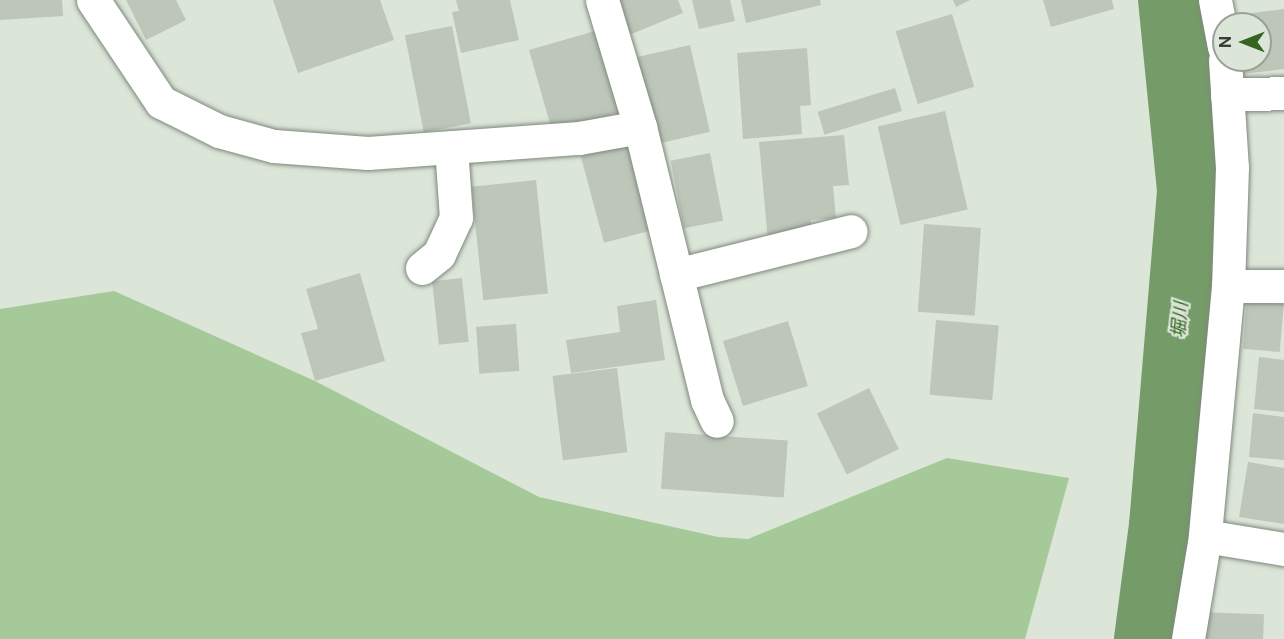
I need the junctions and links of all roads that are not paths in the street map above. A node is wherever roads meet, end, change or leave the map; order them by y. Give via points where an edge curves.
1 (93, 0) edge
2 (602, 0) edge
3 (1226, 72) edge
4 (1284, 93) edge
5 (1227, 95) junction
6 (640, 127) junction
7 (451, 147) junction
8 (851, 231) dead end
9 (422, 268) dead end
10 (676, 275) junction
11 (1228, 286) junction
12 (1284, 286) edge
13 (717, 421) dead end
14 (1204, 536) junction
15 (1284, 549) edge
16 (1188, 639) edge

1 - 7 street via 161,102 219,131 274,146 368,153
2 - 6 street
3 - 5 street
4 - 5 street
5 - 11 street
6 - 7 street via 579,138
6 - 10 street
7 - 9 street via 456,218 439,254
8 - 10 street
10 - 13 street
11 - 12 street
11 - 14 street
14 - 15 street
14 - 16 street

